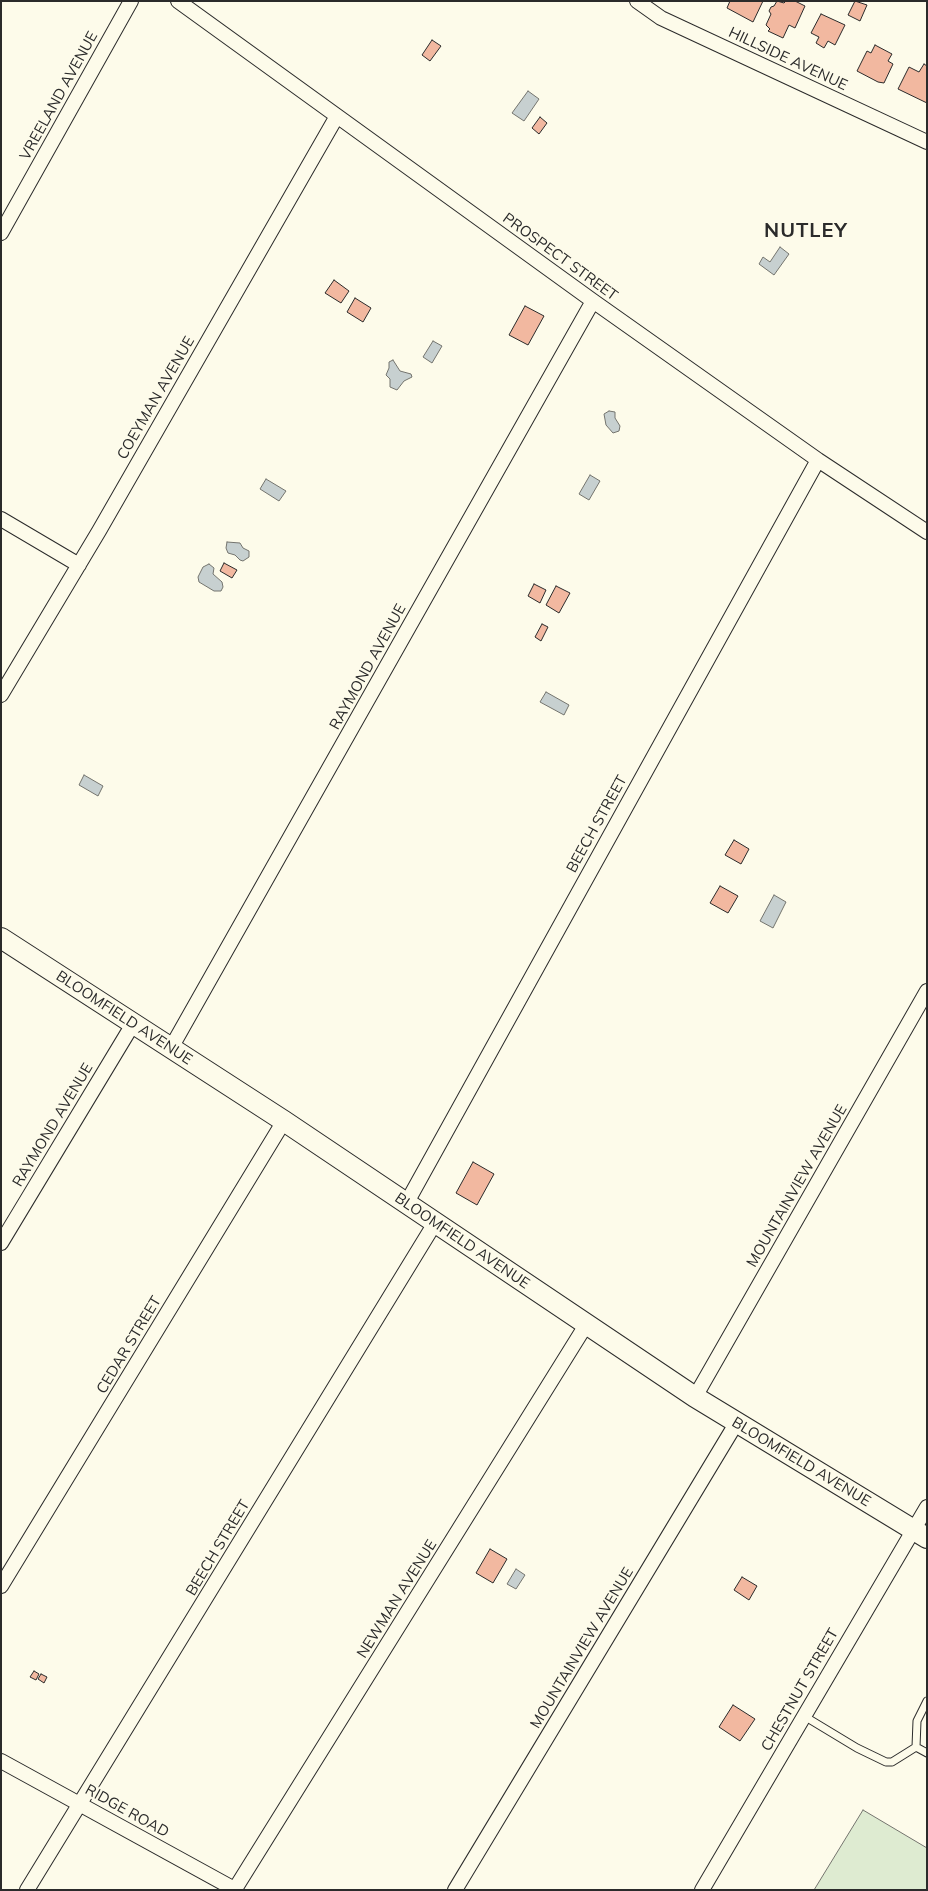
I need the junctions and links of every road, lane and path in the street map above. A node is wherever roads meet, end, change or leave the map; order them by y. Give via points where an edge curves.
1 (131, 1) edge
2 (178, 1) edge
3 (637, 1) edge
4 (337, 116) junction
5 (927, 142) edge
6 (1, 233) edge
7 (592, 301) junction
8 (818, 460) junction
9 (1, 519) edge
10 (927, 532) edge
11 (79, 565) junction
12 (1, 695) edge
13 (1, 938) edge
14 (927, 991) edge
15 (133, 1024) junction
16 (171, 1048) junction
17 (284, 1121) junction
18 (406, 1204) junction
19 (435, 1223) junction
20 (1, 1243) edge
21 (586, 1325) junction
22 (695, 1397) junction
23 (736, 1422) junction
24 (927, 1508) edge
25 (920, 1533) edge
26 (1, 1586) edge
27 (927, 1701) edge
28 (804, 1716) junction
29 (916, 1747) junction
30 (927, 1753) edge
31 (1, 1762) edge
32 (80, 1805) junction
33 (236, 1889) edge
34 (27, 1890) edge
35 (455, 1890) edge
36 (702, 1890) edge

1 - 6 street, VREELAND AVENUE
2 - 4 street, PROSPECT STREET
3 - 5 street, HILLSIDE AVENUE via 661,18
4 - 7 street, PROSPECT STREET
4 - 11 street, COEYMAN AVENUE
7 - 8 street, PROSPECT STREET
7 - 16 street, RAYMOND AVENUE
8 - 10 street, PROSPECT STREET
8 - 18 street, BEECH STREET
9 - 11 street
11 - 12 street, COEYMAN AVENUE
13 - 15 street, BLOOMFIELD AVENUE
14 - 22 street, MOUNTAINVIEW AVENUE
15 - 16 street, BLOOMFIELD AVENUE
15 - 20 street, RAYMOND AVENUE
16 - 17 street, BLOOMFIELD AVENUE
17 - 18 street, BLOOMFIELD AVENUE
17 - 26 street, CEDAR STREET
18 - 19 street, BLOOMFIELD AVENUE
19 - 21 street, BLOOMFIELD AVENUE
19 - 32 street, BEECH STREET
21 - 22 street, BLOOMFIELD AVENUE
21 - 33 street, NEWMAN AVENUE
22 - 23 street, BLOOMFIELD AVENUE
23 - 25 street, BLOOMFIELD AVENUE
23 - 35 street, MOUNTAINVIEW AVENUE
24 - 25 street, CHESTNUT STREET
25 - 28 street, CHESTNUT STREET
27 - 29 lane via 917,1721
28 - 29 lane via 886,1762 892,1762
28 - 36 street, CHESTNUT STREET
29 - 30 lane
31 - 32 street, RIDGE ROAD
32 - 33 street, RIDGE ROAD
32 - 34 street, BEECH STREET

